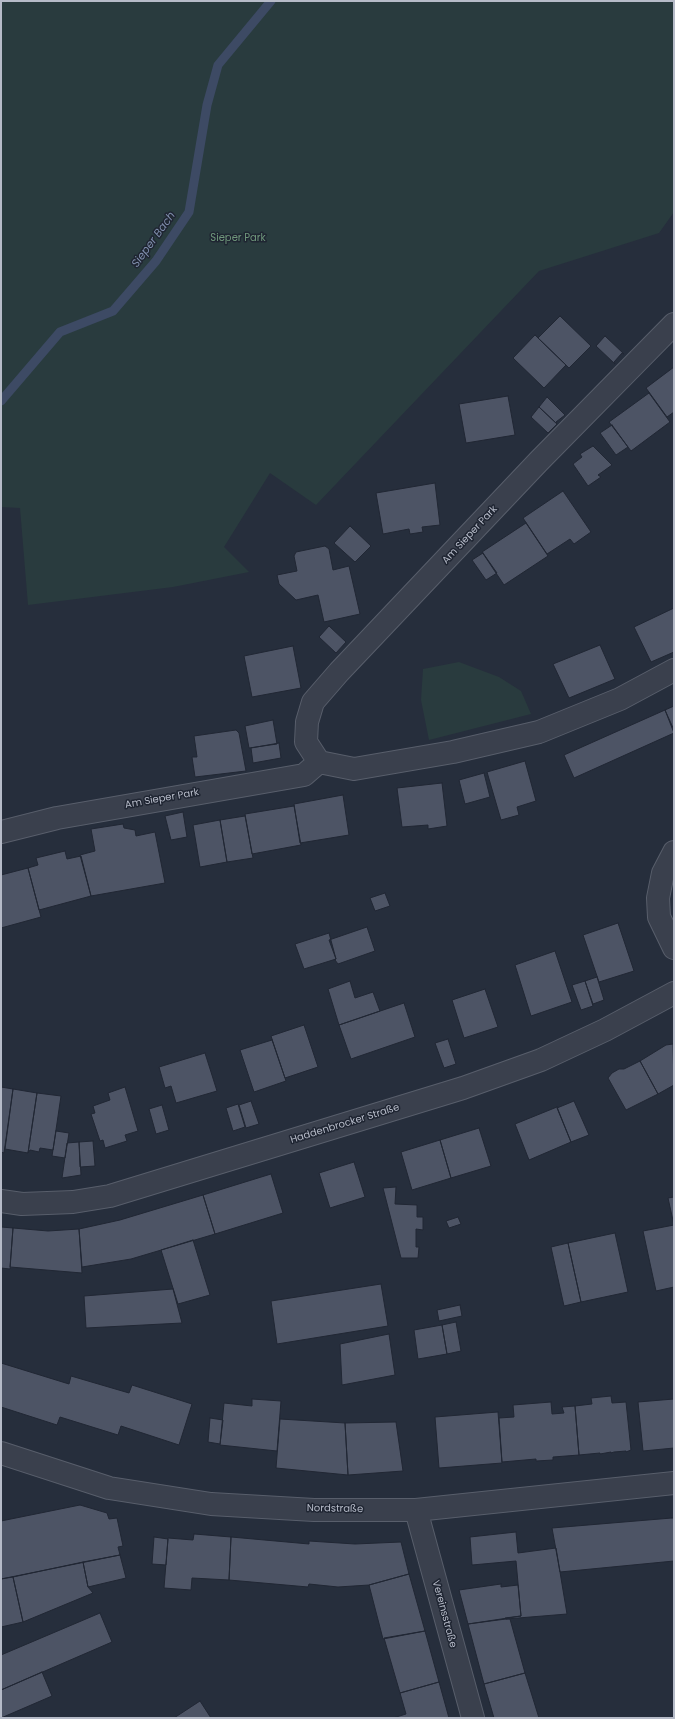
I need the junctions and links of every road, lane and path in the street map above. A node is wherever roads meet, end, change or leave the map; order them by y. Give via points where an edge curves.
1 (674, 324) edge
2 (674, 670) edge
3 (319, 762) junction
4 (1, 832) edge
5 (674, 852) edge
6 (674, 948) edge
7 (674, 993) edge
8 (1, 1201) edge
9 (1, 1453) edge
10 (674, 1483) edge
11 (416, 1510) junction
12 (473, 1718) edge

1 - 3 street, Am Sieper Park via 540,461 313,702 307,722 306,742
2 - 3 street via 620,699 540,732 453,752 354,769
3 - 4 street, Am Sieper Park via 304,775 57,818
5 - 6 street via 663,873 658,898 659,917
7 - 8 street, Haddenbrocker Straße via 605,1030 541,1060 463,1088 110,1196 73,1202 22,1204
9 - 11 street, Nordstraße via 109,1488 211,1504 314,1510
10 - 11 street, Nordstraße
11 - 12 street, Vereinsstraße

